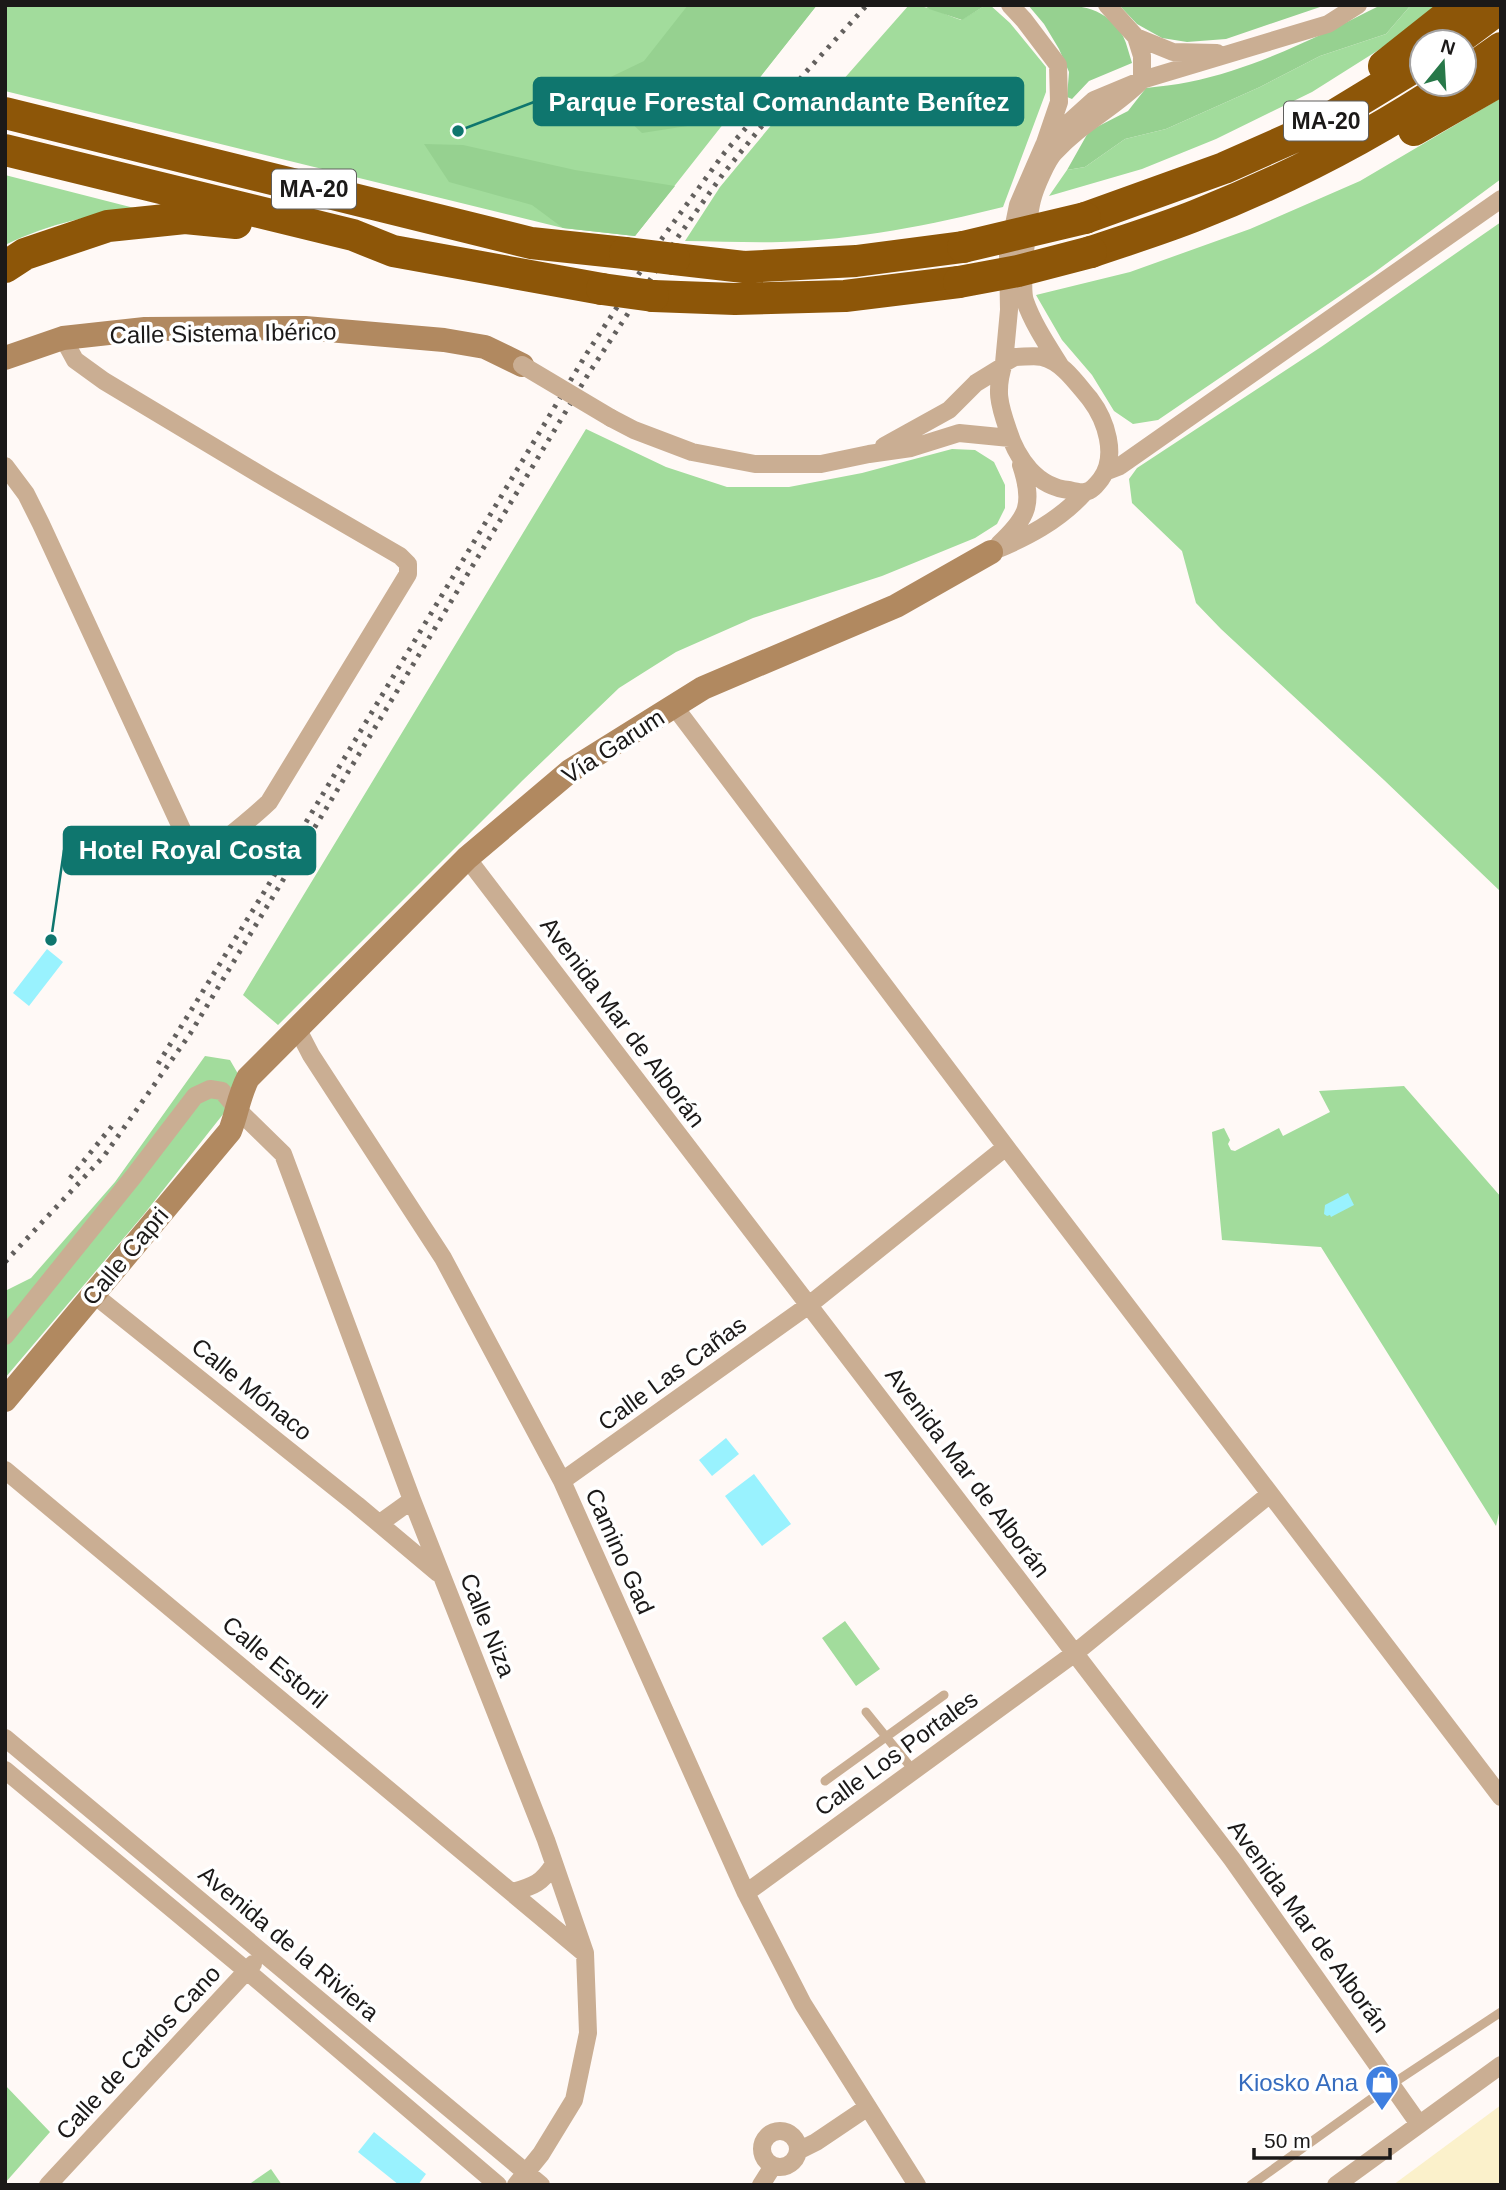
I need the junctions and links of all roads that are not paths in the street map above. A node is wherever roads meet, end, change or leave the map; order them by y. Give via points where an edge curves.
1 (1010, 5) edge
2 (1107, 5) edge
3 (1358, 5) edge
4 (1461, 5) edge
5 (1501, 7) edge
6 (1473, 28) edge
7 (1136, 37) junction
8 (1501, 48) edge
9 (1234, 54) junction
10 (1478, 64) edge
11 (1408, 71) edge
12 (1142, 80) junction
13 (1501, 80) edge
14 (1426, 98) edge
15 (5, 113) edge
16 (1044, 145) junction
17 (5, 150) edge
18 (1224, 168) junction
19 (1283, 178) junction
20 (1501, 199) edge
21 (393, 251) junction
22 (5, 267) edge
23 (64, 338) junction
24 (5, 358) edge
25 (522, 365) joint
26 (1003, 365) junction
27 (1061, 366) junction
28 (1010, 438) junction
29 (869, 454) junction
30 (1019, 458) junction
31 (5, 466) edge
32 (1107, 471) junction
33 (1085, 492) junction
34 (991, 552) junction
35 (674, 706) junction
36 (467, 858) junction
37 (298, 1030) junction
38 (238, 1110) junction
39 (1006, 1147) junction
40 (93, 1294) junction
41 (809, 1305) junction
42 (5, 1336) edge
43 (6, 1399) edge
44 (5, 1470) edge
45 (562, 1481) junction
46 (1270, 1494) junction
47 (412, 1500) junction
48 (380, 1523) junction
49 (442, 1576) junction
50 (1075, 1653) junction
51 (944, 1695) dead end
52 (866, 1712) dead end
53 (886, 1737) junction
54 (5, 1738) edge
55 (5, 1770) edge
56 (914, 1770) junction
57 (825, 1781) dead end
58 (1501, 1797) edge
59 (554, 1864) junction
60 (513, 1892) junction
61 (746, 1893) junction
62 (263, 1953) junction
63 (585, 1953) junction
64 (247, 1970) junction
65 (1501, 2012) edge
66 (1501, 2065) edge
67 (1392, 2084) junction
68 (868, 2106) junction
69 (1419, 2124) junction
70 (798, 2151) junction
71 (773, 2165) junction
72 (521, 2179) edge
73 (48, 2185) edge
74 (498, 2185) edge
75 (541, 2185) edge
76 (761, 2185) edge
77 (917, 2185) edge
78 (1251, 2185) edge
79 (1336, 2185) edge

1 - 16 street via 1058,65 1059,103
2 - 7 street
3 - 9 street via 1328,24
4 - 18 highway via 1340,94 1261,135
5 - 6 highway
7 - 9 street via 1173,52
7 - 12 street
8 - 10 highway
9 - 12 street
11 - 18 highway, MA-20 via 1312,129
12 - 16 street via 1094,100
12 - 27 street via 1053,154 1032,198 1024,299
13 - 19 highway via 1332,171
14 - 19 highway, MA-20 via 1357,141
15 - 18 highway, MA-20, bridge via 531,243 744,267 856,261 963,247 1085,218
16 - 26 street via 1018,205 1008,254 1009,310
17 - 21 highway, MA-20 via 353,235
19 - 21 highway, MA-20, bridge via 1091,252 959,282 845,296 653,296
20 - 32 street
21 - 22 highway via 342,248 250,224 185,218 108,226 25,254
23 - 24 street, Calle Sistema Ibérico
23 - 25 street, Calle Sistema Ibérico via 145,329 305,327 485,347
23 - 31 street via 75,359 104,381 400,555 408,564 408,574 269,802 197,862 41,524
25 - 29 street, bridge via 634,430 692,452 755,464 821,464
26 - 27 street via 1016,357 1042,357
26 - 28 street via 999,403
26 - 29 street via 949,410
27 - 32 street via 1093,403 1104,425 1110,448
28 - 29 street via 959,433 911,448
28 - 30 street
30 - 33 street via 1035,476 1057,489
30 - 34 street, Vía Garum via 1028,486 1026,514
32 - 33 street
33 - 34 street, Vía Garum via 1060,516
34 - 35 street, Vía Garum via 897,606 703,688
35 - 36 street, Vía Garum via 570,771
35 - 39 street
36 - 37 street, Vía Garum
36 - 41 street, Avenida Mar de Alborán
37 - 38 street, Calle Capri via 248,1079 240,1092
37 - 45 street, Camino Gad via 443,1258
38 - 40 street, Calle Capri via 230,1131
38 - 42 street, Calle Capri via 222,1091 210,1088 195,1096
38 - 47 street, Calle Niza via 283,1154
39 - 41 street, Calle Las Cañas
39 - 46 street
40 - 43 street, Calle Capri
40 - 48 street, Calle Mónaco
41 - 45 street, Calle Las Cañas
41 - 50 street, Avenida Mar de Alborán
44 - 60 street, Calle Estoril
45 - 61 street, Camino Gad
46 - 50 street, Calle Los Portales
46 - 58 street
47 - 48 street
47 - 49 street, Calle Niza
48 - 49 street, Calle Mónaco
49 - 59 street, Calle Niza
50 - 56 street, Calle Los Portales
50 - 67 street, Avenida Mar de Alborán via 1232,1859
51 - 53 lane
52 - 53 lane
53 - 56 lane
53 - 57 lane
54 - 62 street, Avenida de la Riviera
55 - 64 street, Avenida de la Riviera
56 - 61 street, Calle Los Portales
59 - 60 street via 539,1883
59 - 63 street, Calle Niza
60 - 63 street, Calle Estoril
61 - 68 street, Camino Gad via 803,2004
62 - 64 street, Calle de Carlos Cano
62 - 72 street, Avenida de la Riviera
63 - 72 street, Calle Niza via 588,2033 574,2100
64 - 73 street, Calle de Carlos Cano
64 - 74 street, Avenida de la Riviera
65 - 67 lane
66 - 69 street
67 - 69 street, Avenida Mar de Alborán
67 - 78 lane
68 - 70 street
68 - 77 street, Camino Gad
69 - 79 street
70 - 71 street via 789,2165
70 - 71 street via 790,2134 771,2134 763,2152
71 - 76 street
72 - 75 street, Avenida de la Riviera

